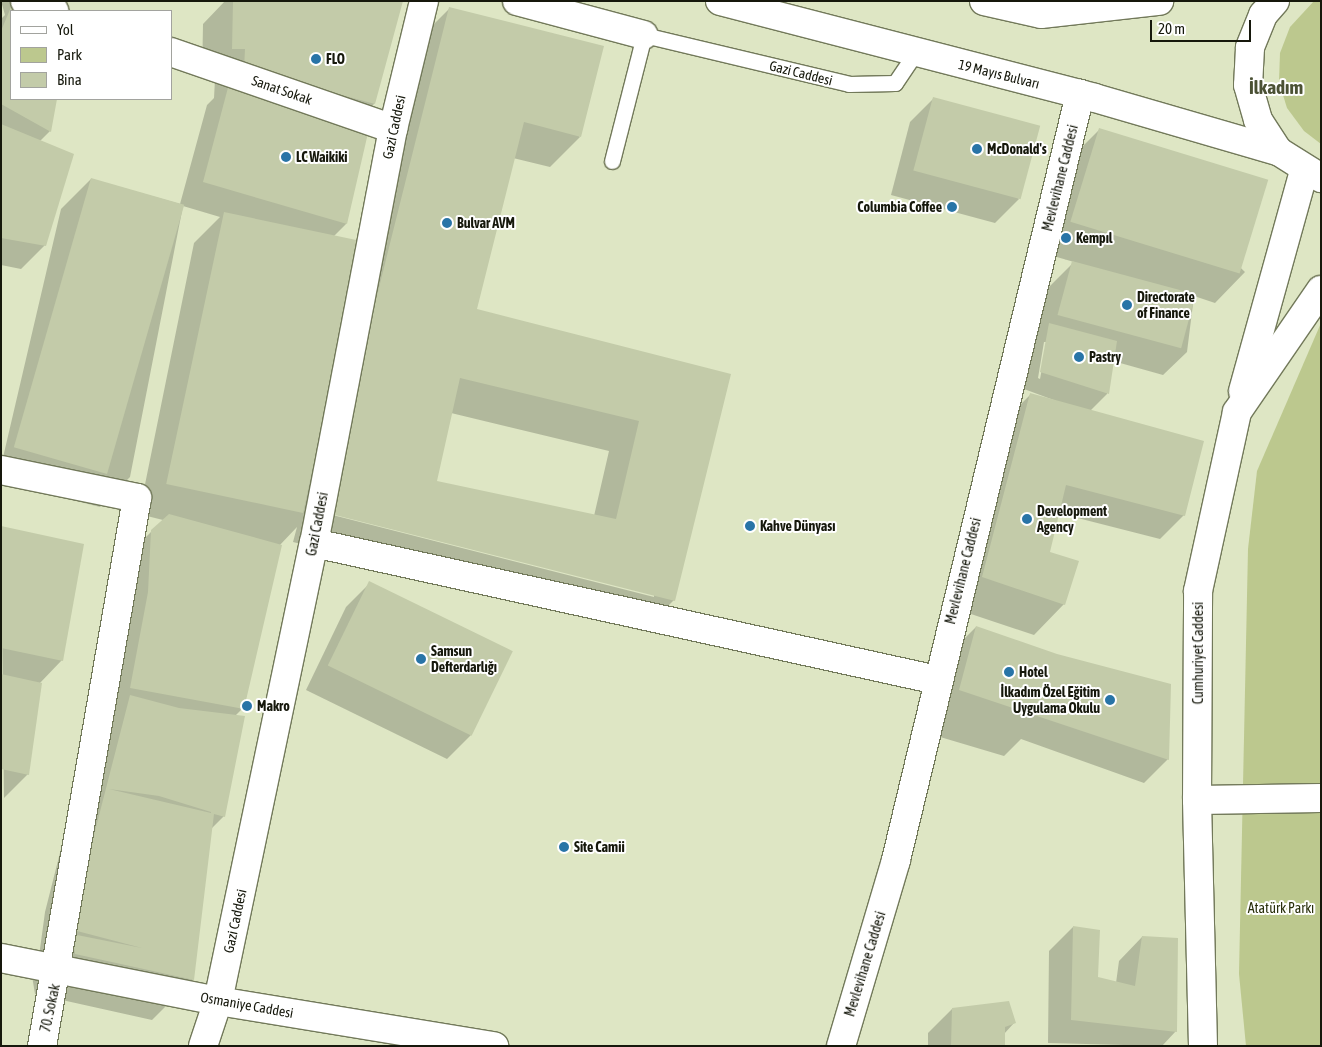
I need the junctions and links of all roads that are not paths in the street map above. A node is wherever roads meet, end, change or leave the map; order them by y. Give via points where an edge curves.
1 (25, 1) edge
2 (424, 1) edge
3 (517, 1) edge
4 (720, 1) edge
5 (984, 1) edge
6 (1159, 1) edge
7 (1275, 1) edge
8 (51, 10) edge
9 (644, 35) junction
10 (172, 52) edge
11 (916, 52) junction
12 (1080, 94) junction
13 (393, 129) junction
14 (1278, 151) junction
15 (612, 161) dead end
16 (1312, 175) edge
17 (1321, 290) edge
18 (1237, 412) junction
19 (1, 470) edge
20 (314, 543) junction
21 (937, 680) junction
22 (1321, 798) edge
23 (1196, 800) junction
24 (1, 958) edge
25 (58, 971) junction
26 (218, 1000) junction
27 (42, 1046) edge
28 (203, 1046) edge
29 (494, 1046) edge
30 (841, 1046) edge
31 (1203, 1046) edge

1 - 8 street
2 - 13 street, Gazi Caddesi
3 - 9 street, Gazi Caddesi
4 - 11 street, 19 Mayıs Bulvarı
5 - 6 street via 1041,14
7 - 14 street via 1264,15 1250,48 1248,85 1258,120
9 - 11 lane, Gazi Caddesi via 849,84 895,83
9 - 15 lane
10 - 13 street, Sanat Sokak
11 - 12 street, 19 Mayıs Bulvarı
12 - 14 street, 19 Mayıs Bulvarı
12 - 21 street, Mevlevihane Caddesi
13 - 20 street, Gazi Caddesi
14 - 16 street
16 - 18 street
17 - 18 street, Cumhuriyet Caddesi
18 - 23 street, Cumhuriyet Caddesi via 1198,591
19 - 25 street, 70. Sokak via 137,498
20 - 21 street
20 - 26 street, Gazi Caddesi
21 - 30 street, Mevlevihane Caddesi via 896,860
22 - 23 street
23 - 31 street, Cumhuriyet Caddesi
24 - 25 street, Osmaniye Caddesi
25 - 26 street, Osmaniye Caddesi
25 - 27 street, 70. Sokak
26 - 28 street, Gazi Caddesi
26 - 29 street, Osmaniye Caddesi

